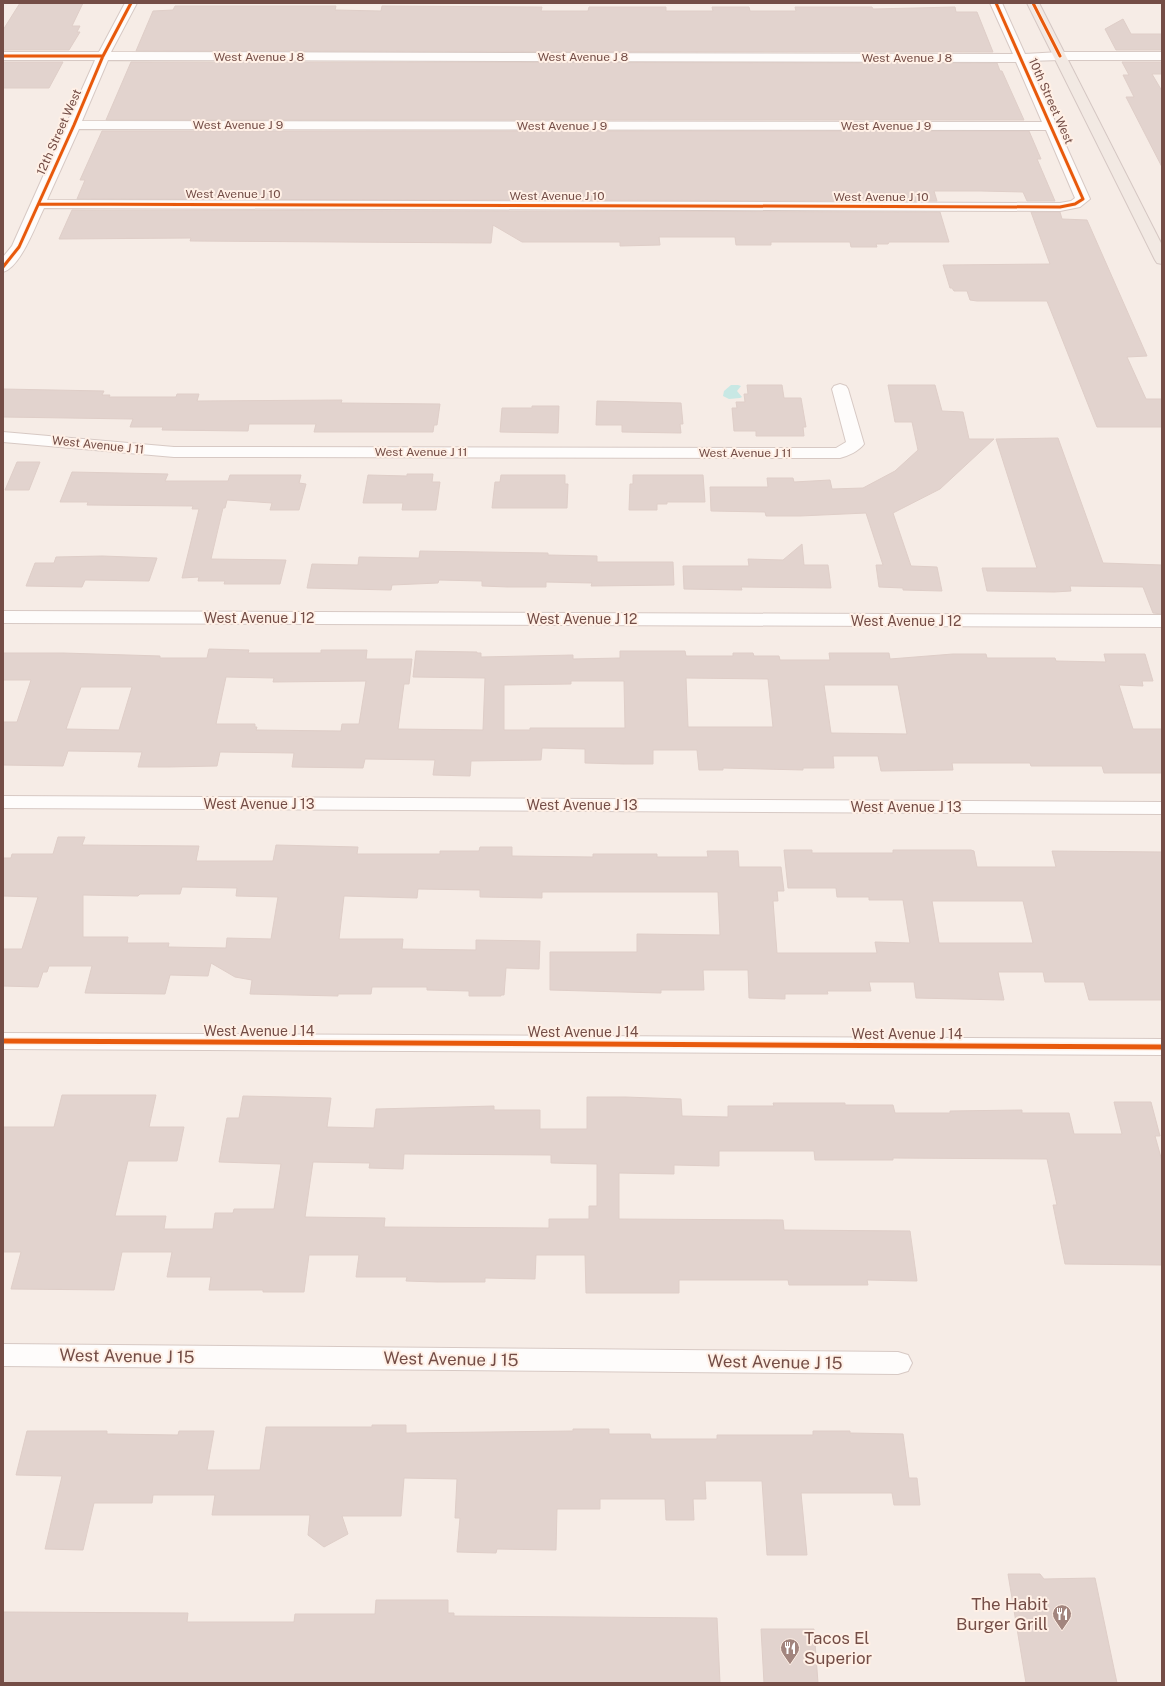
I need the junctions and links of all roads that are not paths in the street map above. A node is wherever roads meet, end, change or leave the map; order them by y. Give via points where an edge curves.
1 (131, 3) edge
2 (996, 3) edge
3 (1032, 3) edge
4 (3, 56) edge
5 (103, 56) junction
6 (1060, 56) junction
7 (1162, 56) edge
8 (1021, 58) junction
9 (74, 125) junction
10 (1051, 126) junction
11 (39, 204) junction
12 (1075, 204) joint
13 (1162, 260) edge
14 (3, 267) edge
15 (840, 389) dead end
16 (3, 437) edge
17 (3, 617) edge
18 (1162, 622) edge
19 (3, 802) edge
20 (1162, 808) edge
21 (3, 1041) edge
22 (1162, 1047) edge
23 (3, 1355) edge
24 (898, 1363) dead end

1 - 5 street, 12th Street West
2 - 8 street, 10th Street West
3 - 6 main road, 10th Street West
4 - 5 street, West Avenue J 8
5 - 8 street, West Avenue J 8
5 - 9 street, 12th Street West
6 - 7 street, West Avenue J 8
6 - 8 street, West Avenue J 8
6 - 13 main road, 10th Street West
8 - 10 street, 10th Street West
9 - 10 street, West Avenue J 9
9 - 11 street, 12th Street West
10 - 12 street, 10th Street West via 1084,199
11 - 12 street, West Avenue J 10 via 1044,207
11 - 14 street, 12th Street West via 19,247
15 - 16 street, West Avenue J 11 via 855,444 840,453 174,452
17 - 18 street, West Avenue J 12
19 - 20 street, West Avenue J 13
21 - 22 street, West Avenue J 14
23 - 24 street, West Avenue J 15

